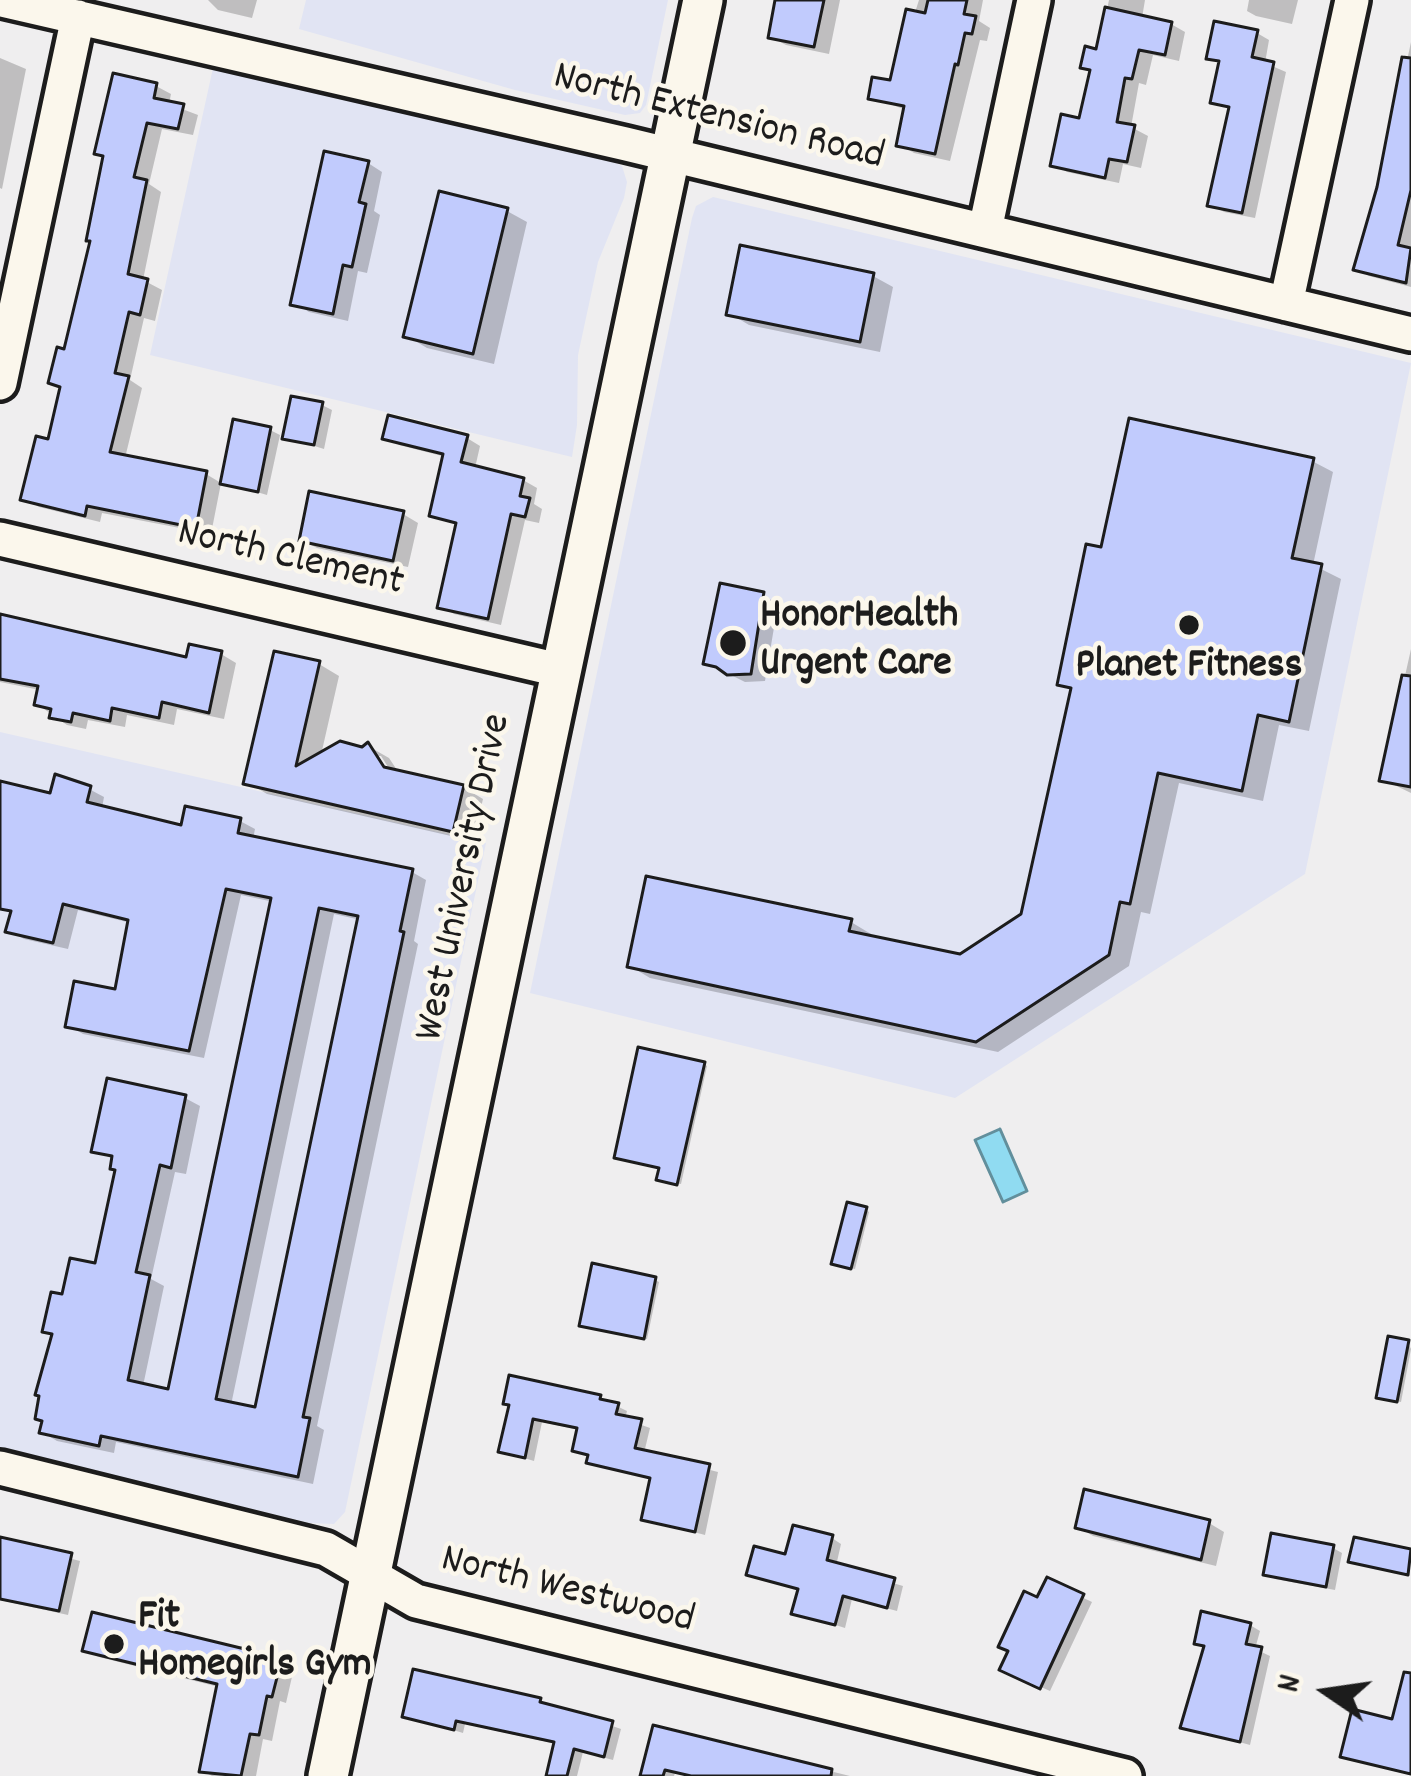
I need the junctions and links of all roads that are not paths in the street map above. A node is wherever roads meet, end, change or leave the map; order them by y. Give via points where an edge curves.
1 (2, 0) edge
2 (704, 0) edge
3 (1034, 0) edge
4 (1352, 0) edge
5 (126, 14) edge
6 (78, 17) junction
7 (668, 155) junction
8 (985, 230) junction
9 (1286, 304) junction
10 (1411, 334) edge
11 (0, 383) edge
12 (0, 539) edge
13 (559, 670) junction
14 (0, 1468) edge
15 (370, 1573) junction
16 (1107, 1774) edge
17 (328, 1776) edge

1 - 6 street, North Extension Road
2 - 7 main road, West University Drive
3 - 8 street
4 - 9 street
5 - 6 street, North Extension Road
5 - 7 street, North Extension Road
6 - 11 street
7 - 8 street, North Extension Road
7 - 13 main road, West University Drive
8 - 9 street, North Extension Road
9 - 10 street, North Extension Road
12 - 13 street, North Clement
13 - 15 main road, West University Drive
14 - 15 street, North Westwood via 326,1549
15 - 16 street, North Westwood via 416,1601
15 - 17 main road, West University Drive

